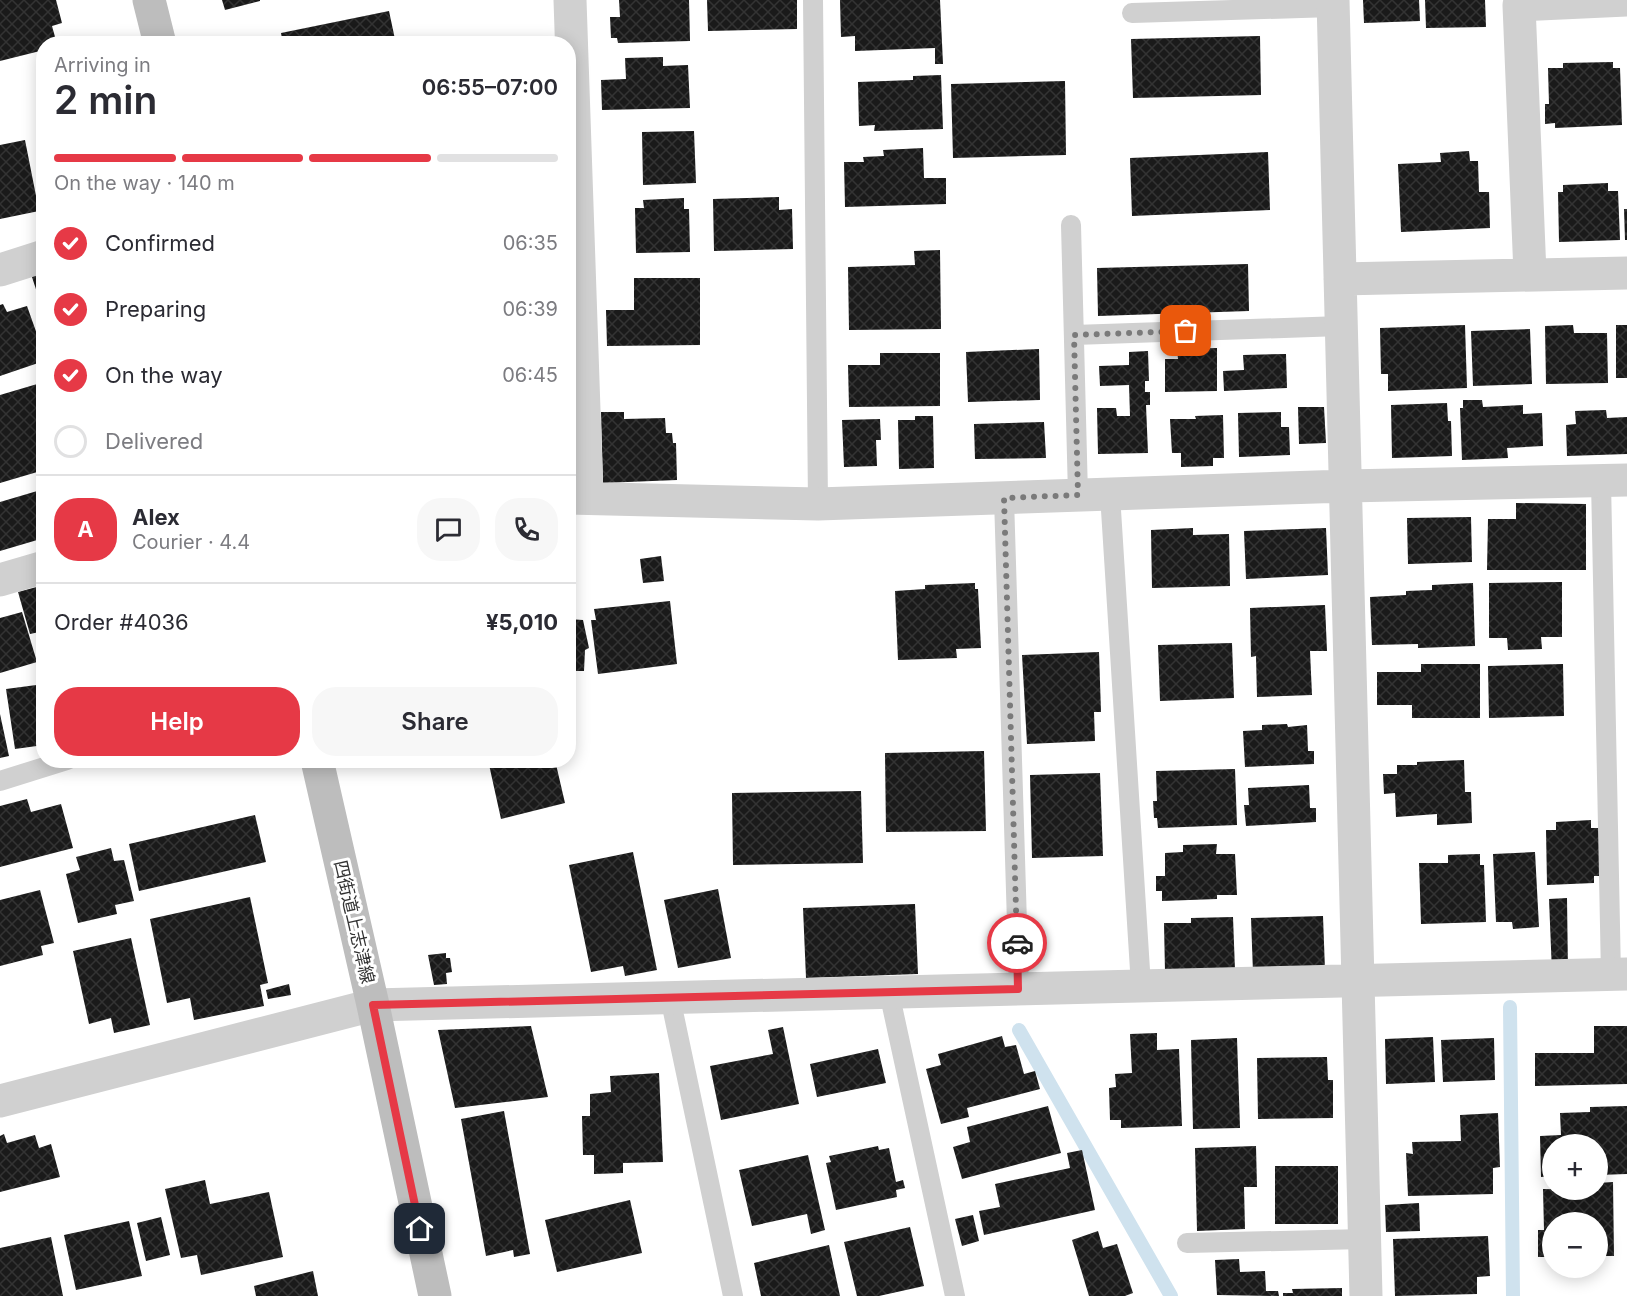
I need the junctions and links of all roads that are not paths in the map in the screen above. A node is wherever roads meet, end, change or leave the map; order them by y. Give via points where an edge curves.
1 (149, 0) edge
2 (570, 0) edge
3 (813, 0) edge
4 (1627, 0) edge
5 (1333, 4) edge
6 (1132, 13) dead end
7 (158, 36) edge
8 (571, 36) edge
9 (1071, 225) dead end
10 (36, 259) edge
11 (0, 270) edge
12 (1627, 273) edge
13 (1530, 274) junction
14 (1340, 279) junction
15 (1341, 326) junction
16 (1074, 335) junction
17 (576, 374) edge
18 (1614, 480) edge
19 (1346, 486) junction
20 (1110, 494) junction
21 (1078, 495) junction
22 (578, 498) edge
23 (1004, 498) junction
24 (818, 504) junction
25 (36, 569) edge
26 (0, 580) edge
27 (41, 768) edge
28 (319, 768) edge
29 (0, 781) edge
30 (1619, 975) edge
31 (1359, 981) junction
32 (1141, 986) junction
33 (1018, 989) junction
34 (889, 992) junction
35 (670, 997) junction
36 (373, 1005) junction
37 (0, 1101) edge
38 (1365, 1239) junction
39 (1187, 1243) dead end
40 (435, 1296) edge
41 (733, 1296) edge
42 (955, 1296) edge
43 (1366, 1296) edge

1 - 7 main road
2 - 8 street
3 - 24 lane
4 - 13 street via 1519,4
5 - 6 lane
5 - 14 street
9 - 16 lane
10 - 11 street
12 - 13 street
13 - 14 street
14 - 15 street
15 - 16 lane
15 - 19 street
16 - 21 lane
17 - 22 street
18 - 19 street
18 - 30 lane
19 - 20 street
19 - 31 street
20 - 21 street
20 - 32 lane
21 - 23 street
22 - 24 street
23 - 24 street
23 - 33 lane
25 - 26 street
27 - 29 lane
28 - 36 main road, 四街道上志津線
30 - 31 street
31 - 32 street
31 - 38 street
32 - 33 street
33 - 34 street
34 - 35 street
34 - 42 lane
35 - 36 street
35 - 41 lane
36 - 37 street
36 - 40 main road, 四街道上志津線
38 - 39 lane
38 - 43 street

